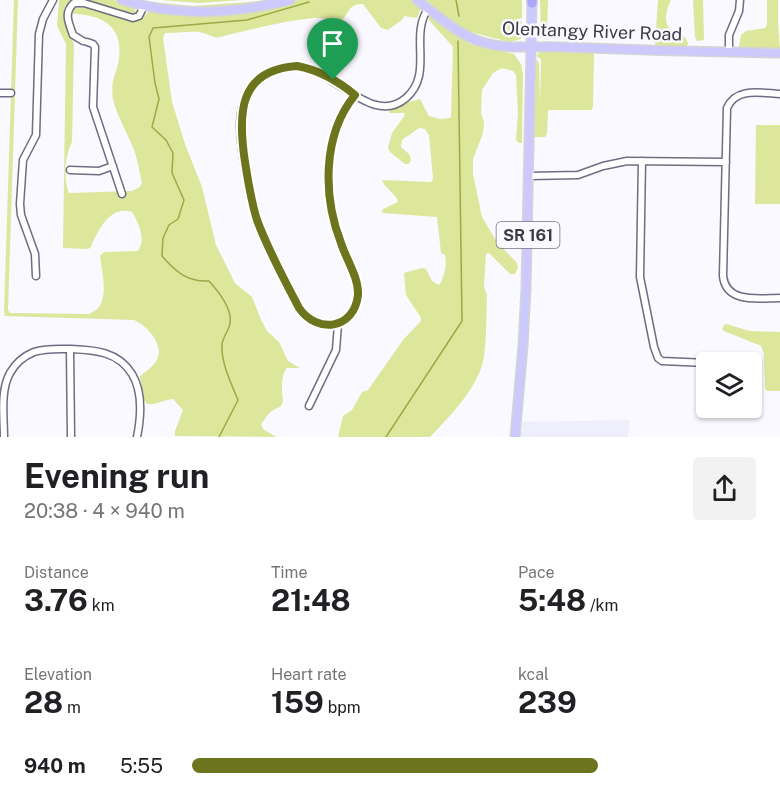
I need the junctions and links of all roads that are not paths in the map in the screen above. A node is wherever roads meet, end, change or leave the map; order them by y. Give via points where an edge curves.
1 (53, 0) edge
2 (122, 0) edge
3 (290, 0) edge
4 (417, 0) edge
5 (740, 0) edge
6 (532, 1) edge
7 (144, 6) junction
8 (428, 9) junction
9 (531, 46) junction
10 (729, 52) junction
11 (780, 53) edge
12 (0, 93) edge
13 (11, 93) dead end
14 (780, 94) edge
15 (355, 95) junction
16 (642, 161) junction
17 (726, 162) junction
18 (113, 166) junction
19 (70, 170) dead end
20 (529, 176) junction
21 (122, 194) dead end
22 (36, 276) dead end
23 (780, 298) edge
24 (338, 324) junction
25 (70, 349) junction
26 (696, 363) edge
27 (309, 406) dead end
28 (4, 437) edge
29 (71, 437) edge
30 (137, 437) edge
31 (514, 437) edge

1 - 22 street via 39,34 36,135 22,160 21,171 21,211 33,248
2 - 7 main road
3 - 7 main road via 260,8 208,13
4 - 8 main road, Olentangy River Road
5 - 10 street via 729,35
6 - 9 main road, SR 161
7 - 18 street via 139,16 133,18 84,3 74,3 68,11 72,35 94,47 95,114
8 - 9 main road, Olentangy River Road via 482,42
8 - 15 street via 420,26 420,70 414,90 406,99 387,107
9 - 10 main road, Olentangy River Road
9 - 20 main road, SR 161
10 - 11 main road, Olentangy River Road
12 - 13 street
14 - 17 street via 747,93 733,99 727,112
15 - 24 street via 336,131 329,173 332,215 358,292 356,306
15 - 24 street via 310,68 286,67 255,84 241,113 250,194 274,258 305,316 324,325
16 - 17 street
16 - 20 street via 603,166 578,175
16 - 26 street via 640,277 654,347 662,361
17 - 23 street via 725,284 736,296
18 - 19 street via 99,171
18 - 21 street
20 - 31 main road, SR 161 via 525,312
24 - 27 street via 336,350
25 - 28 street via 34,352 14,367 5,383
25 - 29 street
25 - 30 street via 106,353 128,368 140,397

